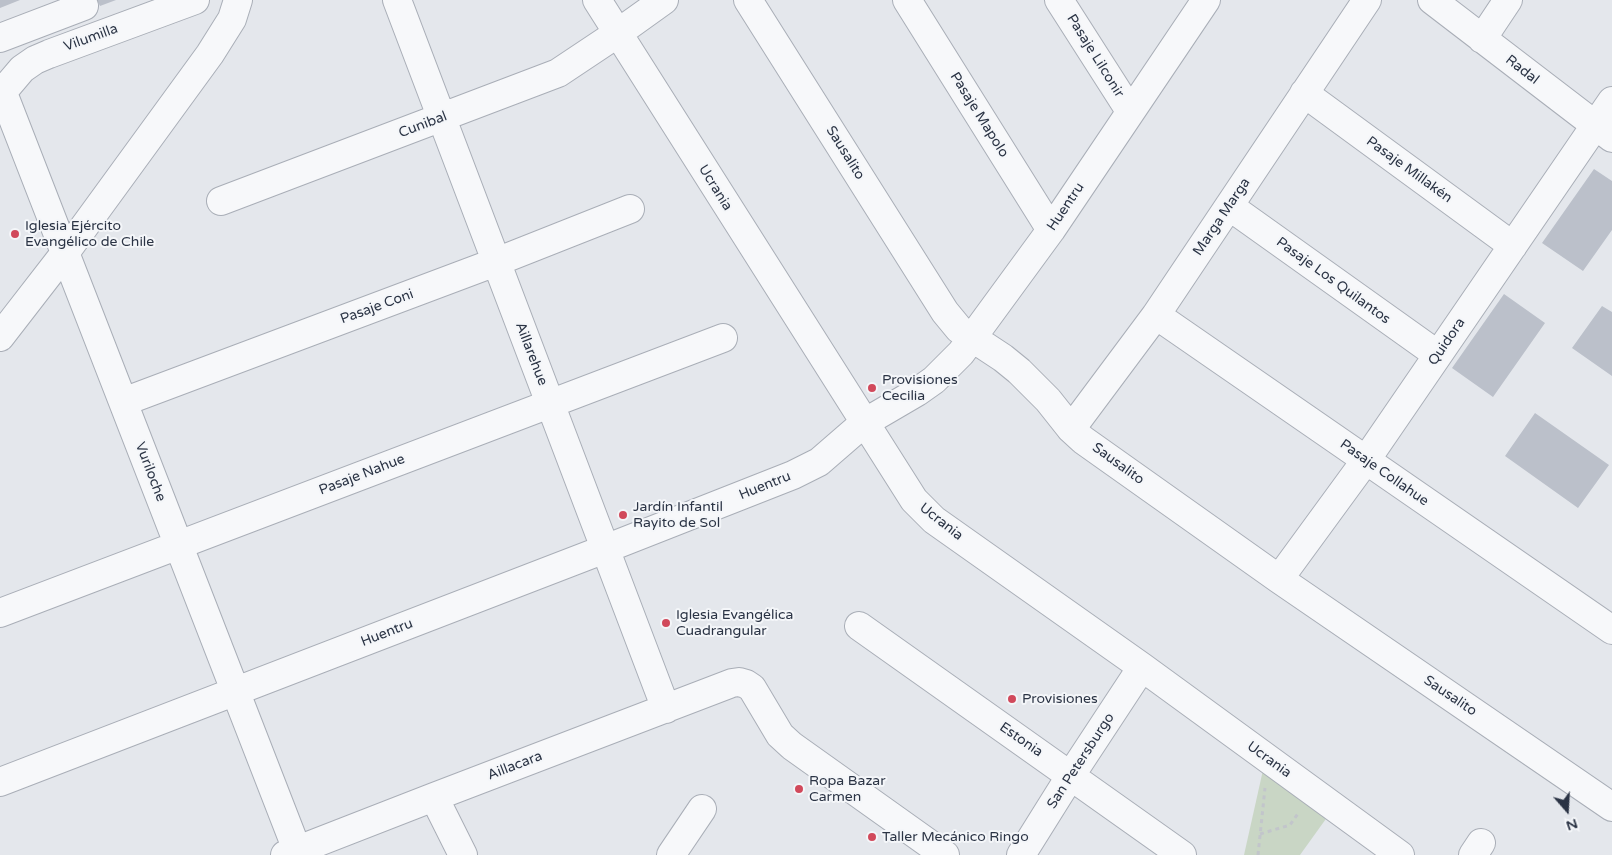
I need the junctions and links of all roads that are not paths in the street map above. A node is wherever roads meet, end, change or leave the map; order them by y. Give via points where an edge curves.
1 (195, 0) edge
2 (238, 0) edge
3 (397, 0) edge
4 (596, 0) edge
5 (664, 0) edge
6 (748, 0) edge
7 (907, 0) edge
8 (1059, 0) edge
9 (1367, 0) edge
10 (1432, 0) edge
11 (1508, 0) edge
12 (1202, 2) edge
13 (83, 3) edge
14 (618, 33) junction
15 (95, 36) junction
16 (0, 38) edge
17 (1482, 39) junction
18 (1, 94) edge
19 (1304, 94) junction
20 (1612, 101) edge
21 (1130, 112) junction
22 (442, 118) junction
23 (1604, 132) edge
24 (221, 201) dead end
25 (1229, 206) junction
26 (630, 209) dead end
27 (1051, 230) junction
28 (1513, 246) junction
29 (65, 253) junction
30 (496, 262) junction
31 (1156, 315) junction
32 (0, 337) edge
33 (723, 338) dead end
34 (972, 339) junction
35 (1438, 355) junction
36 (122, 402) junction
37 (550, 404) junction
38 (864, 423) junction
39 (1071, 429) junction
40 (1366, 460) junction
41 (178, 545) junction
42 (605, 549) junction
43 (1279, 579) junction
44 (0, 613) edge
45 (858, 626) dead end
46 (1612, 630) edge
47 (1142, 667) junction
48 (235, 691) junction
49 (666, 709) junction
50 (1071, 775) junction
51 (0, 782) edge
52 (434, 797) junction
53 (1612, 808) edge
54 (702, 810) dead end
55 (291, 853) edge
56 (464, 855) edge
57 (671, 855) edge
58 (945, 855) edge
59 (1021, 855) edge
60 (1182, 855) edge
61 (1400, 855) edge

1 - 15 street, Vilumilla
2 - 29 street via 232,20 210,54
3 - 22 street, Aillarehue
4 - 14 street, Ucrania
5 - 14 street, Cunibal
6 - 34 street, Sausalito via 945,312
7 - 27 street, Pasaje Mapolo
8 - 21 street, Pasaje Lilconir
9 - 19 street, Marga Marga
10 - 17 street, Radal
11 - 17 street
12 - 21 street, Huentru
13 - 15 street
13 - 16 street
14 - 22 street, Cunibal via 558,73
14 - 38 street, Ucrania
15 - 18 street, Vilumilla via 35,60 22,69
17 - 23 street, Radal
18 - 29 street, Vuriloche
19 - 25 street, Marga Marga
19 - 28 street, Pasaje Millakén
20 - 23 street, Quidora
21 - 27 street, Huentru
22 - 24 street, Cunibal
22 - 30 street, Aillarehue
23 - 28 street, Quidora
25 - 31 street, Marga Marga
25 - 35 street, Pasaje Los Quilantos
26 - 30 street, Pasaje Coni
27 - 34 street, Huentru
28 - 35 street, Quidora
29 - 32 street
29 - 36 street, Vuriloche
30 - 36 street, Pasaje Coni
30 - 37 street, Aillarehue
31 - 39 street, Marga Marga
31 - 40 street, Pasaje Collahue
33 - 37 street, Pasaje Nahue
34 - 38 street, Huentru via 934,380
34 - 39 street, Sausalito via 1019,371
35 - 40 street, Quidora
36 - 41 street, Vuriloche
37 - 41 street, Pasaje Nahue
37 - 42 street, Aillarehue
38 - 42 street, Huentru via 829,455 809,468
38 - 47 street, Ucrania via 906,489 928,515
39 - 43 street, Sausalito
40 - 43 street, Quidora
40 - 46 street, Pasaje Collahue
41 - 44 street, Pasaje Nahue
41 - 48 street, Vuriloche
42 - 48 street, Huentru
42 - 49 street, Aillarehue
43 - 53 street, Sausalito
45 - 50 street, Estonia
47 - 50 street, San Petersburgo
47 - 61 street, Ucrania
48 - 51 street, Huentru
48 - 55 street, Vuriloche
49 - 52 street, Aillacara
49 - 58 street, Aillacara via 732,683 746,684 756,693 780,735 792,746
50 - 59 street, San Petersburgo
50 - 60 street, Estonia
52 - 55 street, Aillacara
52 - 56 street
54 - 57 street

